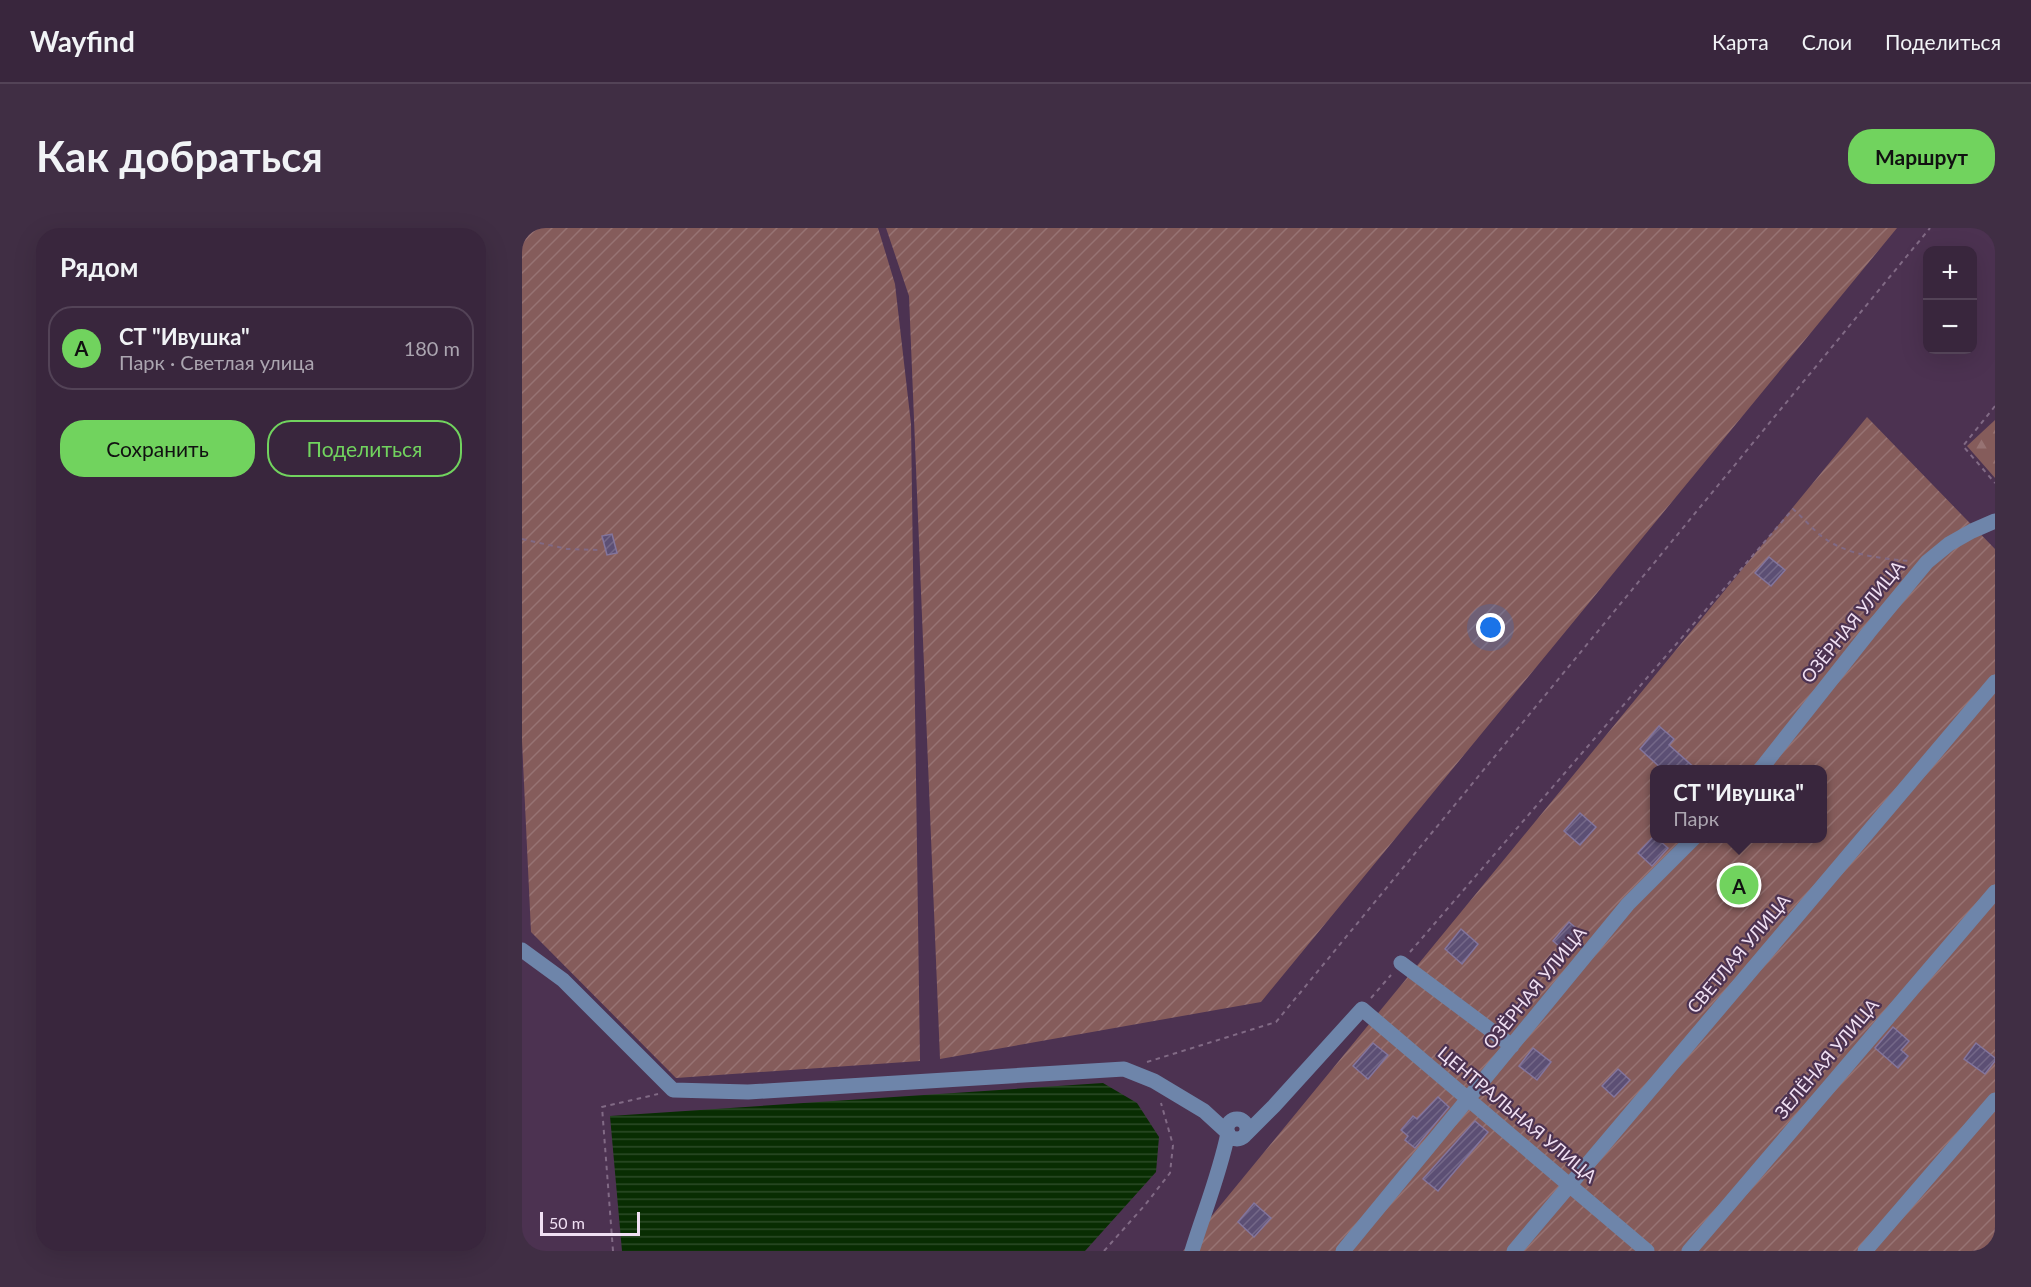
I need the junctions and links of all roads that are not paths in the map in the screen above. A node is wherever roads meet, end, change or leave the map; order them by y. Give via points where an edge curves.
1 (1995, 520) edge
2 (1995, 682) edge
3 (1764, 765) edge
4 (1690, 843) edge
5 (1995, 892) edge
6 (522, 950) edge
7 (1401, 963) road end
8 (1512, 1046) junction
9 (1467, 1099) junction
10 (1995, 1100) edge
11 (1204, 1111) junction
12 (1242, 1127) junction
13 (1227, 1133) junction
14 (1223, 1157) junction
15 (1569, 1185) junction
16 (1192, 1251) edge
17 (1343, 1251) edge
18 (1514, 1251) edge
19 (1647, 1251) edge
20 (1689, 1251) edge
21 (1865, 1251) edge

1 - 3 street, ОЗЁРНАЯ УЛИЦА via 1927,562
2 - 15 street, СВЕТЛАЯ УЛИЦА
4 - 8 street, ОЗЁРНАЯ УЛИЦА via 1628,904
5 - 20 street, ЗЕЛЁНАЯ УЛИЦА
6 - 11 street via 563,980 673,1090 748,1092 1124,1069 1154,1081
7 - 8 street
8 - 9 street, ОЗЁРНАЯ УЛИЦА
9 - 12 street, ЦЕНТРАЛЬНАЯ УЛИЦА via 1362,1009 1274,1106
9 - 15 street, ЦЕНТРАЛЬНАЯ УЛИЦА
9 - 17 street, ОЗЁРНАЯ УЛИЦА
10 - 21 street
11 - 12 street
11 - 13 street
12 - 13 street via 1235,1139
12 - 14 street
13 - 14 street
14 - 16 street
15 - 18 street, СВЕТЛАЯ УЛИЦА
15 - 19 street, ЦЕНТРАЛЬНАЯ УЛИЦА

